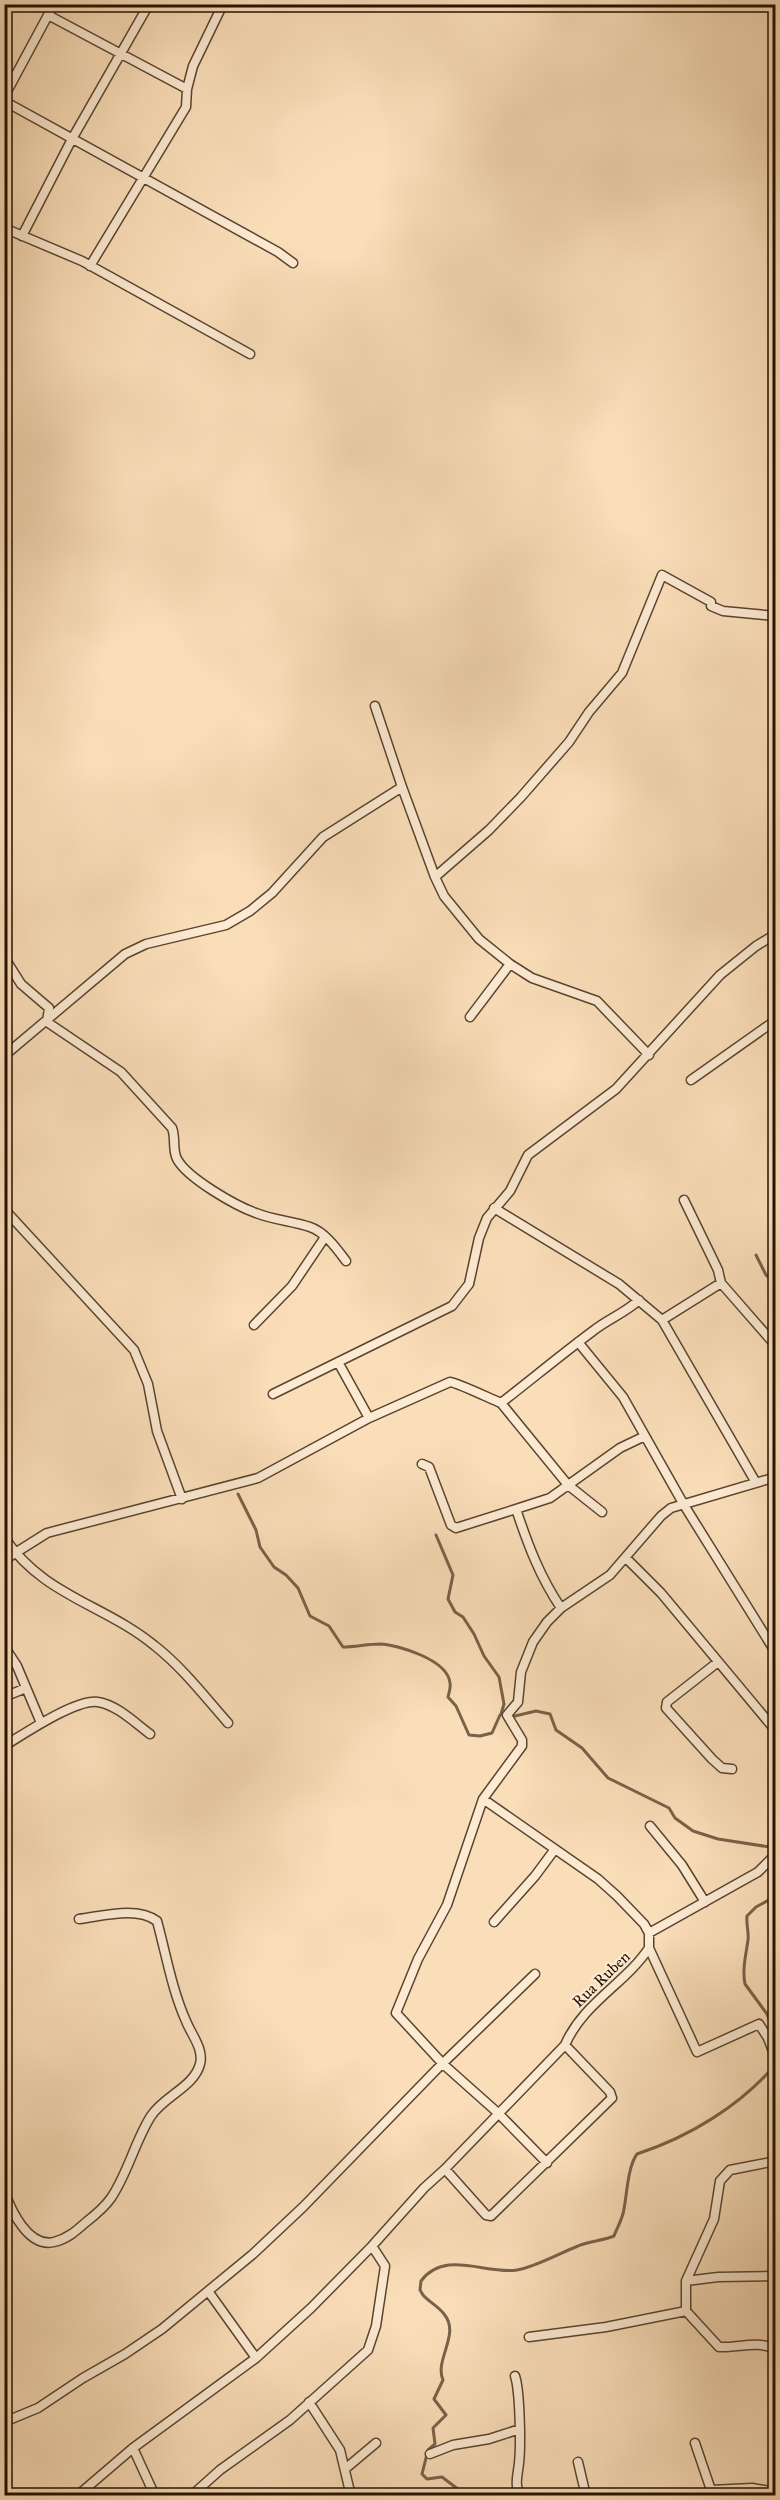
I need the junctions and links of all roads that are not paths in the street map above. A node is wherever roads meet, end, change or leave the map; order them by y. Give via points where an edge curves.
1 (54, 4) edge
2 (149, 4) edge
3 (223, 4) edge
4 (48, 15) junction
5 (121, 54) junction
6 (187, 89) junction
7 (4, 99) edge
8 (72, 139) junction
9 (144, 179) junction
10 (4, 228) edge
11 (22, 236) junction
12 (293, 263) dead end
13 (90, 266) junction
14 (250, 354) dead end
15 (776, 616) edge
16 (375, 706) dead end
17 (402, 787) junction
18 (435, 877) junction
19 (776, 934) edge
20 (4, 957) edge
21 (510, 964) junction
22 (470, 1017) dead end
23 (776, 1020) edge
24 (47, 1022) junction
25 (648, 1054) junction
26 (4, 1056) edge
27 (691, 1080) dead end
28 (684, 1200) dead end
29 (494, 1208) junction
30 (4, 1209) edge
31 (325, 1237) junction
32 (346, 1262) dead end
33 (721, 1283) junction
34 (639, 1300) junction
35 (662, 1320) junction
36 (254, 1325) dead end
37 (578, 1342) junction
38 (776, 1346) edge
39 (338, 1362) junction
40 (273, 1394) dead end
41 (501, 1403) junction
42 (369, 1418) junction
43 (645, 1436) junction
44 (423, 1464) dead end
45 (776, 1477) edge
46 (755, 1481) junction
47 (568, 1485) junction
48 (182, 1499) junction
49 (684, 1506) junction
50 (516, 1509) junction
51 (602, 1512) dead end
52 (4, 1537) edge
53 (14, 1552) junction
54 (626, 1558) junction
55 (4, 1560) edge
56 (561, 1608) junction
57 (4, 1646) edge
58 (776, 1653) edge
59 (718, 1662) junction
60 (26, 1688) junction
61 (4, 1697) edge
62 (41, 1723) junction
63 (228, 1723) dead end
64 (776, 1731) edge
65 (150, 1734) dead end
66 (4, 1746) edge
67 (732, 1769) dead end
68 (483, 1799) junction
69 (650, 1826) dead end
70 (555, 1849) junction
71 (776, 1854) edge
72 (705, 1902) junction
73 (79, 1919) dead end
74 (494, 1922) dead end
75 (649, 1933) junction
76 (649, 1948) junction
77 (535, 1974) dead end
78 (565, 2044) junction
79 (776, 2059) edge
80 (443, 2064) junction
81 (498, 2113) junction
82 (776, 2161) edge
83 (547, 2163) junction
84 (445, 2169) junction
85 (4, 2191) edge
86 (372, 2246) junction
87 (776, 2276) edge
88 (686, 2281) junction
89 (208, 2291) junction
90 (686, 2311) junction
91 (529, 2337) dead end
92 (776, 2349) edge
93 (256, 2358) junction
94 (515, 2376) dead end
95 (309, 2402) junction
96 (4, 2422) edge
97 (520, 2429) junction
98 (376, 2443) dead end
99 (695, 2443) dead end
100 (133, 2448) junction
101 (430, 2454) dead end
102 (578, 2462) dead end
103 (345, 2469) junction
104 (776, 2492) edge
105 (712, 2493) edge
106 (77, 2496) edge
107 (155, 2496) edge
108 (191, 2496) edge
109 (351, 2496) edge
110 (520, 2496) edge
111 (586, 2496) edge

1 - 4 street
2 - 5 street
3 - 6 street via 193,66
4 - 5 street
4 - 7 street
5 - 6 street
5 - 8 street
6 - 9 street via 186,107
7 - 8 street
8 - 9 street
8 - 11 street
9 - 12 street
9 - 13 street
10 - 11 street
11 - 13 street
13 - 14 street
15 - 18 street via 723,611 662,576 622,673 521,796
16 - 17 street
17 - 18 street
17 - 24 street via 322,837 272,893 250,911 226,925 146,944 125,954
18 - 21 street via 444,896 479,939
19 - 25 street via 720,975
20 - 24 street via 21,984 49,1008
21 - 22 street
21 - 25 street via 532,978 597,1001
23 - 27 street
24 - 26 street
24 - 31 street via 109,1063 137,1089 172,1128 176,1158 198,1180 241,1207 311,1227
25 - 29 street via 616,1089 528,1155 510,1191
28 - 33 street
29 - 34 street
29 - 39 street via 479,1238 469,1284 461,1298 445,1311
30 - 48 street via 135,1350 148,1384 157,1431
31 - 32 street
31 - 36 street via 292,1286
33 - 35 street
33 - 38 street
34 - 35 street
34 - 37 street
35 - 46 street
37 - 41 street
37 - 43 street via 623,1397
39 - 40 street
39 - 42 street
41 - 42 street via 450,1382
41 - 47 street
42 - 48 street via 258,1478
43 - 47 street via 620,1448
43 - 49 street
44 - 50 street via 429,1467 451,1525 456,1528
45 - 46 street
46 - 49 street
47 - 50 street via 550,1497
47 - 51 street
48 - 53 street via 46,1533
49 - 54 street via 671,1508 661,1516
49 - 58 street
50 - 56 street via 535,1564
52 - 53 street
53 - 55 street
53 - 63 street via 42,1578 156,1646
54 - 56 street via 610,1575
54 - 59 street via 661,1593
56 - 68 street via 533,1642 521,1672 518,1702 507,1715 522,1746
57 - 60 street
59 - 64 street
59 - 67 street via 667,1702 666,1708 712,1759 722,1768
60 - 61 street
60 - 62 street
62 - 65 street via 98,1701 118,1710
62 - 66 street
68 - 70 street
68 - 80 street via 447,1905 418,1959 396,2013
69 - 72 street via 682,1865
70 - 74 street
70 - 75 street via 617,1896
71 - 72 street via 758,1872
72 - 75 street
73 - 85 street via 147,1914 157,1921 181,2012 200,2050 201,2063 184,2087 165,2100 151,2117 112,2196 70,2236 52,2243 34,2238 9,2206
75 - 76 street
76 - 78 street, Rua Ruben via 636,1966 595,2002
76 - 79 street, Rua Ruben via 697,2052 759,2024
77 - 80 street
78 - 81 street, Rua Ruben
78 - 83 street via 612,2098
80 - 81 street
80 - 89 street via 303,2207
81 - 83 street
81 - 84 street, Rua Ruben
82 - 88 street via 724,2174 714,2218
83 - 84 street via 491,2216
84 - 86 street, Rua Ruben
86 - 93 street, Rua Ruben
86 - 95 street via 385,2266 373,2340 368,2350
87 - 88 street
88 - 90 street
89 - 93 street
89 - 96 street via 125,2354 38,2408
90 - 91 street
90 - 92 street via 719,2347 753,2343
93 - 100 street, Rua Ruben
94 - 97 street
95 - 103 street via 340,2450
95 - 108 street
97 - 101 street
97 - 110 street via 516,2472
98 - 103 street
99 - 105 street
100 - 106 street, Rua Ruben
100 - 107 street
102 - 111 street
103 - 109 street
104 - 105 street via 752,2488

